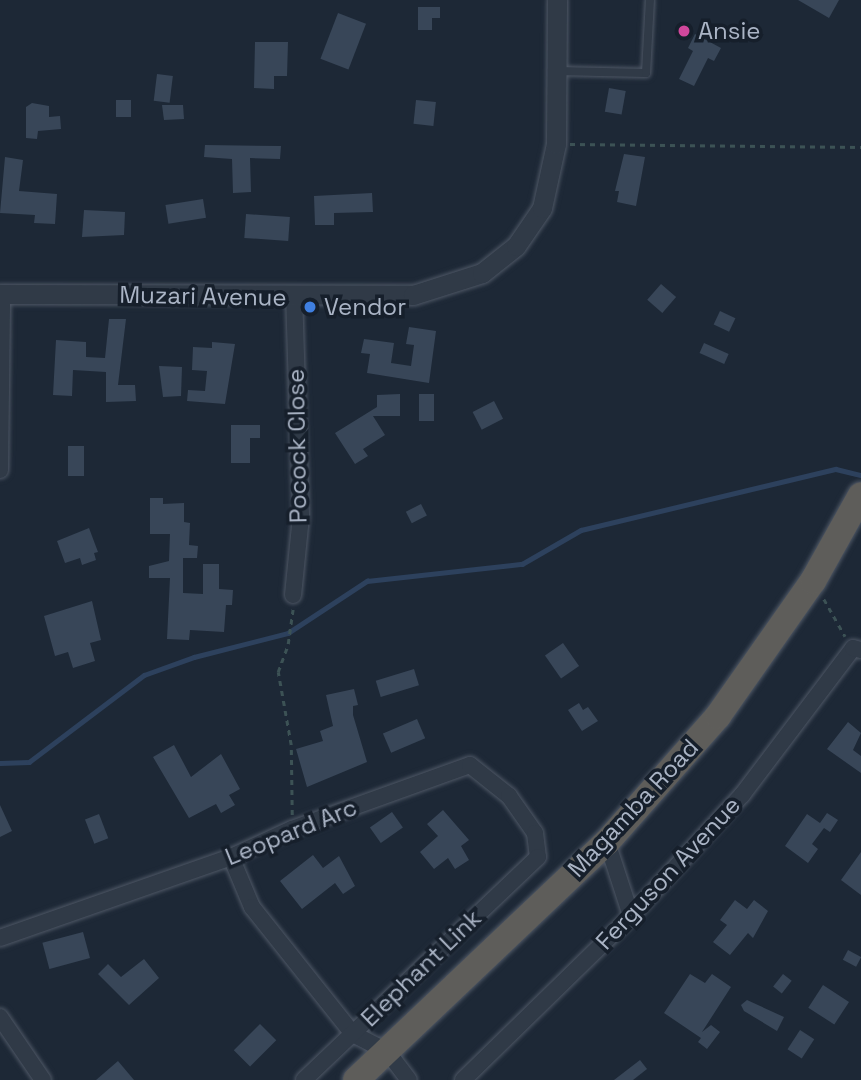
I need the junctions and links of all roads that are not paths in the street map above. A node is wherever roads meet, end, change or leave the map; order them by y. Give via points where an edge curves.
1 (557, 0) edge
2 (650, 0) edge
3 (556, 71) junction
4 (1, 294) edge
5 (294, 296) junction
6 (0, 470) edge
7 (861, 495) edge
8 (293, 595) dead end
9 (857, 649) edge
10 (607, 842) junction
11 (231, 857) junction
12 (538, 857) joint
13 (631, 916) junction
14 (0, 938) edge
15 (0, 1017) edge
16 (352, 1034) junction
17 (387, 1051) junction
18 (43, 1080) edge
19 (304, 1080) edge
20 (356, 1080) edge
21 (409, 1080) edge
22 (463, 1080) edge

1 - 3 street, Muzari Avenue
2 - 3 lane via 646,73
3 - 5 street, Muzari Avenue via 556,144 542,208 516,246 482,273 413,295
4 - 5 street, Muzari Avenue
4 - 6 street
5 - 8 street, Pocock Close via 301,516
7 - 10 highway, Magamba Road via 813,581 718,716
9 - 13 street, Ferguson Avenue via 742,795
10 - 13 street
10 - 17 highway, Magamba Road
11 - 12 street, Leopard Arc via 292,829 470,765 509,796 536,834
11 - 14 street, Leopard Arc
11 - 16 street via 252,906
12 - 16 street, Elephant Link
13 - 22 street, Ferguson Avenue
15 - 18 street
16 - 17 street
16 - 19 street, Elephant Link
17 - 20 highway, Magamba Road
17 - 21 street

